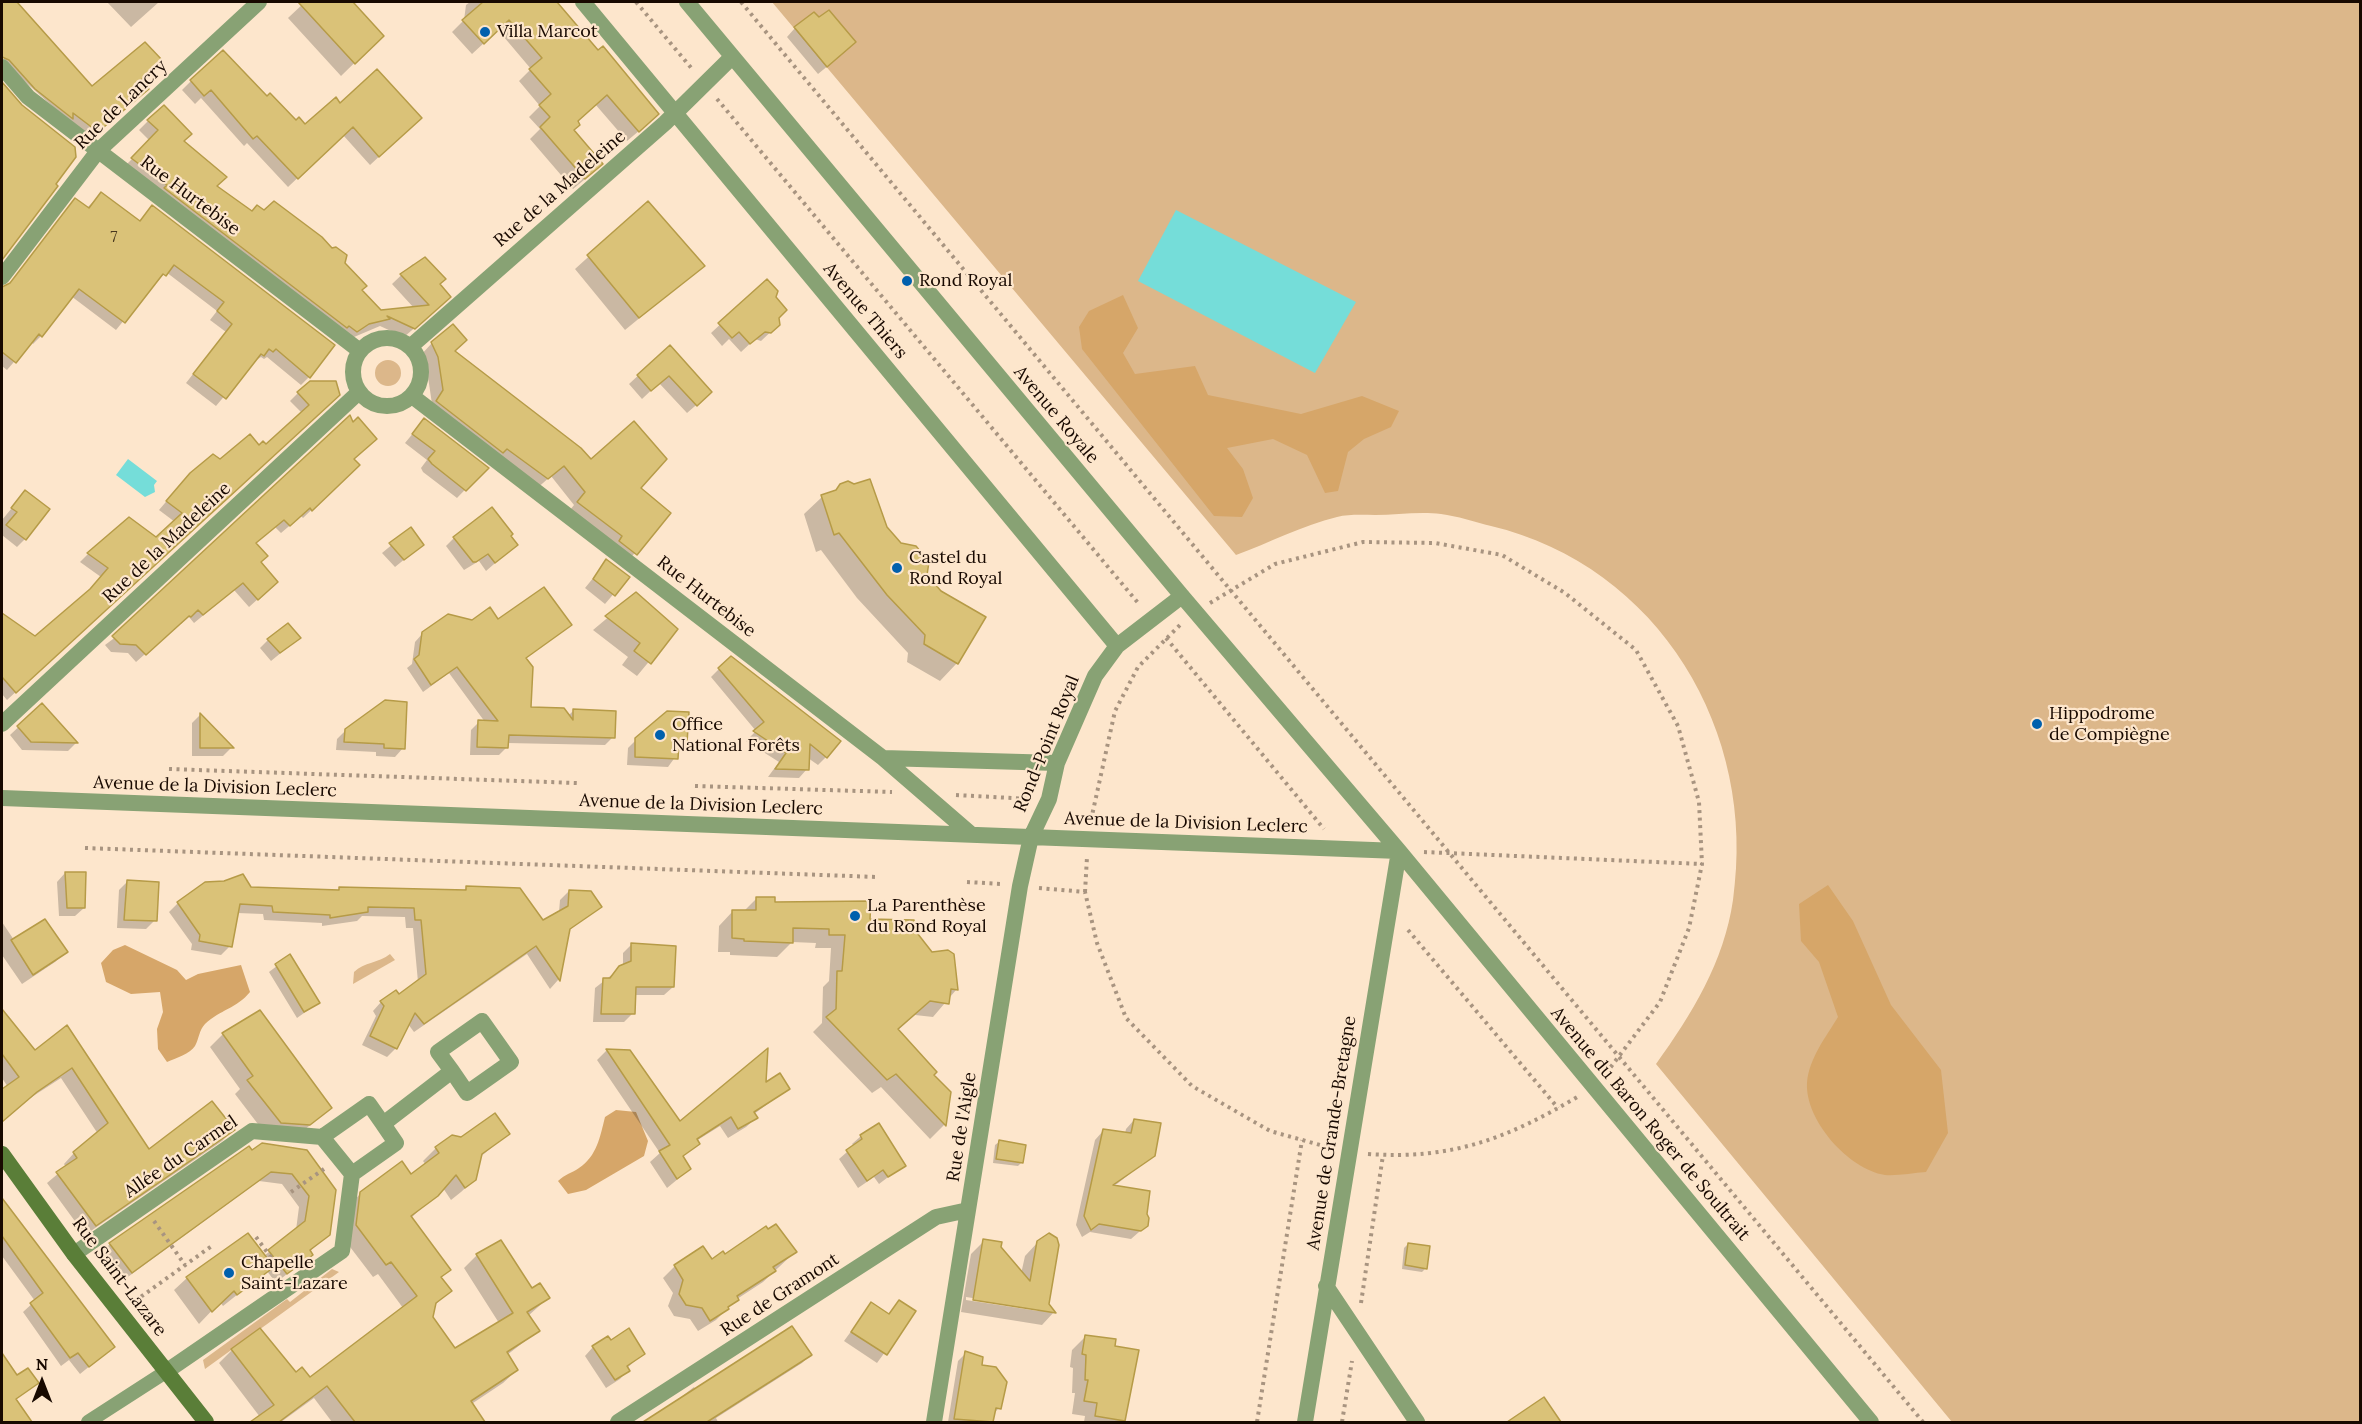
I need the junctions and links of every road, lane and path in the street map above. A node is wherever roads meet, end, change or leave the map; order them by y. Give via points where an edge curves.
1 (259, 2) edge
2 (583, 2) edge
3 (636, 2) edge
4 (687, 2) edge
5 (741, 2) edge
6 (732, 57) junction
7 (2, 67) edge
8 (705, 85) junction
9 (675, 113) junction
10 (98, 150) junction
11 (2, 277) edge
12 (410, 347) junction
13 (360, 351) junction
14 (359, 392) junction
15 (412, 396) junction
16 (1230, 590) junction
17 (1182, 596) junction
18 (1196, 611) junction
19 (1151, 619) junction
20 (1167, 638) junction
21 (1117, 646) junction
22 (2, 724) edge
23 (883, 758) junction
24 (1058, 763) junction
25 (169, 769) dead end
26 (577, 783) dead end
27 (695, 786) dead end
28 (925, 794) junction
29 (2, 798) edge
30 (1049, 799) junction
31 (1325, 830) dead end
32 (972, 835) junction
33 (1031, 837) junction
34 (1087, 839) junction
35 (85, 848) dead end
36 (1399, 851) junction
37 (1448, 853) junction
38 (1702, 864) junction
39 (877, 877) dead end
40 (967, 882) dead end
41 (1020, 886) junction
42 (1085, 892) junction
43 (1408, 930) dead end
44 (1619, 1056) junction
45 (452, 1071) junction
46 (1594, 1088) junction
47 (1558, 1109) junction
48 (383, 1124) junction
49 (322, 1137) junction
50 (1302, 1140) junction
51 (1349, 1153) junction
52 (2, 1154) edge
53 (1383, 1155) junction
54 (319, 1161) dead end
55 (352, 1174) junction
56 (291, 1192) dead end
57 (143, 1206) junction
58 (968, 1210) junction
59 (256, 1237) dead end
60 (213, 1245) dead end
61 (74, 1254) junction
62 (272, 1258) dead end
63 (185, 1265) junction
64 (1326, 1286) junction
65 (120, 1312) junction
66 (1356, 1331) junction
67 (167, 1371) junction
68 (88, 1422) edge
69 (206, 1422) edge
70 (618, 1422) edge
71 (934, 1422) edge
72 (1257, 1422) edge
73 (1305, 1422) edge
74 (1342, 1422) edge
75 (1417, 1422) edge
76 (1871, 1422) edge
77 (1923, 1422) edge

1 - 10 street, Rue de Lancry
2 - 9 street, Avenue Thiers
3 - 8 path
4 - 6 street, Avenue Royale
5 - 16 path
6 - 8 street, Rue de la Madeleine
6 - 17 street, Avenue Royale
7 - 10 street, Rue Hurtebise via 28,97
8 - 9 street, Rue de la Madeleine
8 - 19 path
9 - 12 street, Rue de la Madeleine
9 - 21 street, Avenue Thiers
10 - 11 street, Rue de Lancry
10 - 13 street, Rue Hurtebise
12 - 13 street via 401,341 379,339
12 - 15 street via 421,366
13 - 14 street via 353,371
14 - 15 street via 385,406
14 - 22 street, Rue de la Madeleine
15 - 23 street, Rue Hurtebise
16 - 18 path
16 - 37 path
16 - 38 path via 1275,564 1363,542 1435,543 1502,555 1565,593 1636,650 1678,726 1699,802
17 - 18 street, Avenue Royale
17 - 19 street, Rond-Point Royal
18 - 20 path
18 - 36 street, Avenue Royale
19 - 20 path
19 - 21 street, Rond-Point Royal
20 - 31 path
20 - 34 path via 1138,667 1115,711
21 - 24 street, Rond-Point Royal via 1082,701
23 - 24 street
23 - 28 street, Rue Hurtebise
24 - 30 street, Rond-Point Royal
25 - 26 path
27 - 28 path
28 - 30 path
28 - 32 street, Rue Hurtebise
29 - 32 street, Avenue de la Division Leclerc
30 - 33 street, Rond-Point Royal
32 - 33 street, Avenue de la Division Leclerc
33 - 34 street, Avenue de la Division Leclerc
33 - 41 street, Rue de l'Aigle
34 - 36 street, Avenue de la Division Leclerc
34 - 42 path
35 - 39 path
36 - 37 path
36 - 46 street, Avenue du Baron Roger de Soultrait
36 - 51 street, Avenue de Grande-Bretagne
37 - 38 path
37 - 44 path
38 - 44 path via 1689,928 1660,1002
40 - 41 path
41 - 42 path
41 - 58 street, Rue de l'Aigle
42 - 50 path via 1097,943 1126,1018 1192,1086 1270,1131
43 - 47 path
44 - 46 path
44 - 77 path
45 - 45 street via 467,1093 511,1062 482,1021 438,1052
45 - 48 street
46 - 47 path
46 - 76 street, Avenue du Baron Roger de Soultrait
47 - 53 path via 1531,1124 1463,1150
48 - 49 street via 369,1104
48 - 55 street via 396,1143
49 - 55 street
49 - 57 street, Allée du Carmel via 252,1131
50 - 51 path
50 - 72 path
51 - 53 path
51 - 64 street, Avenue de Grande-Bretagne
52 - 61 main road, Rue Saint-Lazare
53 - 66 path
54 - 56 path via 324,1168
55 - 67 street via 342,1251
57 - 61 street, Allée du Carmel
57 - 63 path
58 - 70 street, Rue de Gramont via 936,1217
58 - 71 street, Rue de l'Aigle
59 - 62 path
60 - 63 path
61 - 65 main road, Rue Saint-Lazare
63 - 65 path
64 - 66 street
64 - 73 street, Avenue de Grande-Bretagne
65 - 67 main road, Rue Saint-Lazare
66 - 74 path
66 - 75 street
67 - 68 lane
67 - 69 main road, Rue Saint-Lazare

